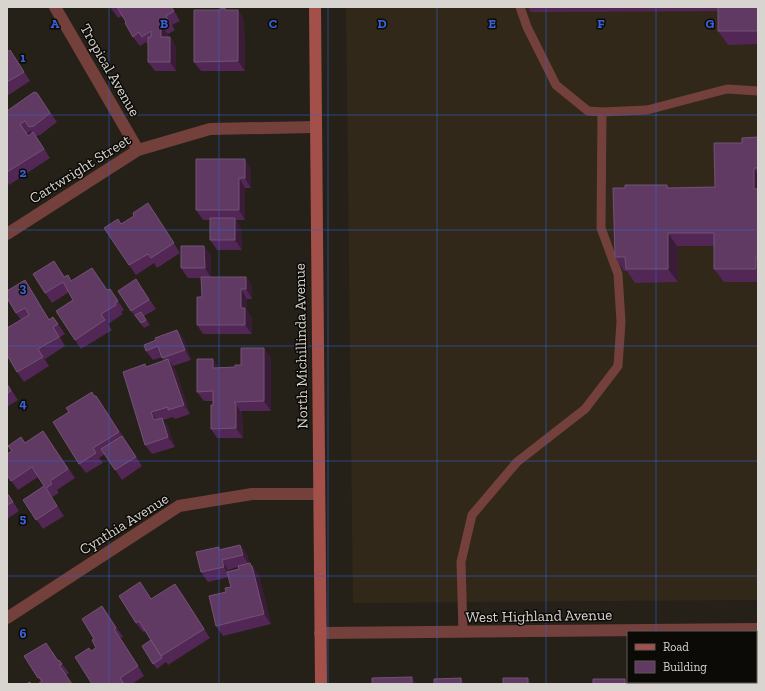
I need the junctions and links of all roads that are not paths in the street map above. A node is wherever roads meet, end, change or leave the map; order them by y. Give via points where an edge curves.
1 (55, 7) edge
2 (315, 7) edge
3 (520, 7) edge
4 (758, 91) edge
5 (602, 112) junction
6 (315, 127) junction
7 (138, 150) junction
8 (7, 234) edge
9 (319, 494) junction
10 (7, 618) edge
11 (758, 629) edge
12 (320, 633) junction
13 (463, 633) junction
14 (321, 684) edge

1 - 7 street, Tropical Avenue
2 - 6 street, North Michillinda Avenue
3 - 5 lane via 527,27 556,85 588,112
4 - 5 lane via 727,89 647,110
5 - 13 lane via 601,228 618,274 621,322 618,366 585,409 517,462 472,515 461,562
6 - 7 street, Cartwright Street via 210,129
6 - 9 street, North Michillinda Avenue
7 - 8 street, Cartwright Street
9 - 10 street, Cynthia Avenue via 252,494 179,506
9 - 12 street, North Michillinda Avenue
11 - 13 street, West Highland Avenue
12 - 13 street, West Highland Avenue
12 - 14 street, North Michillinda Avenue

